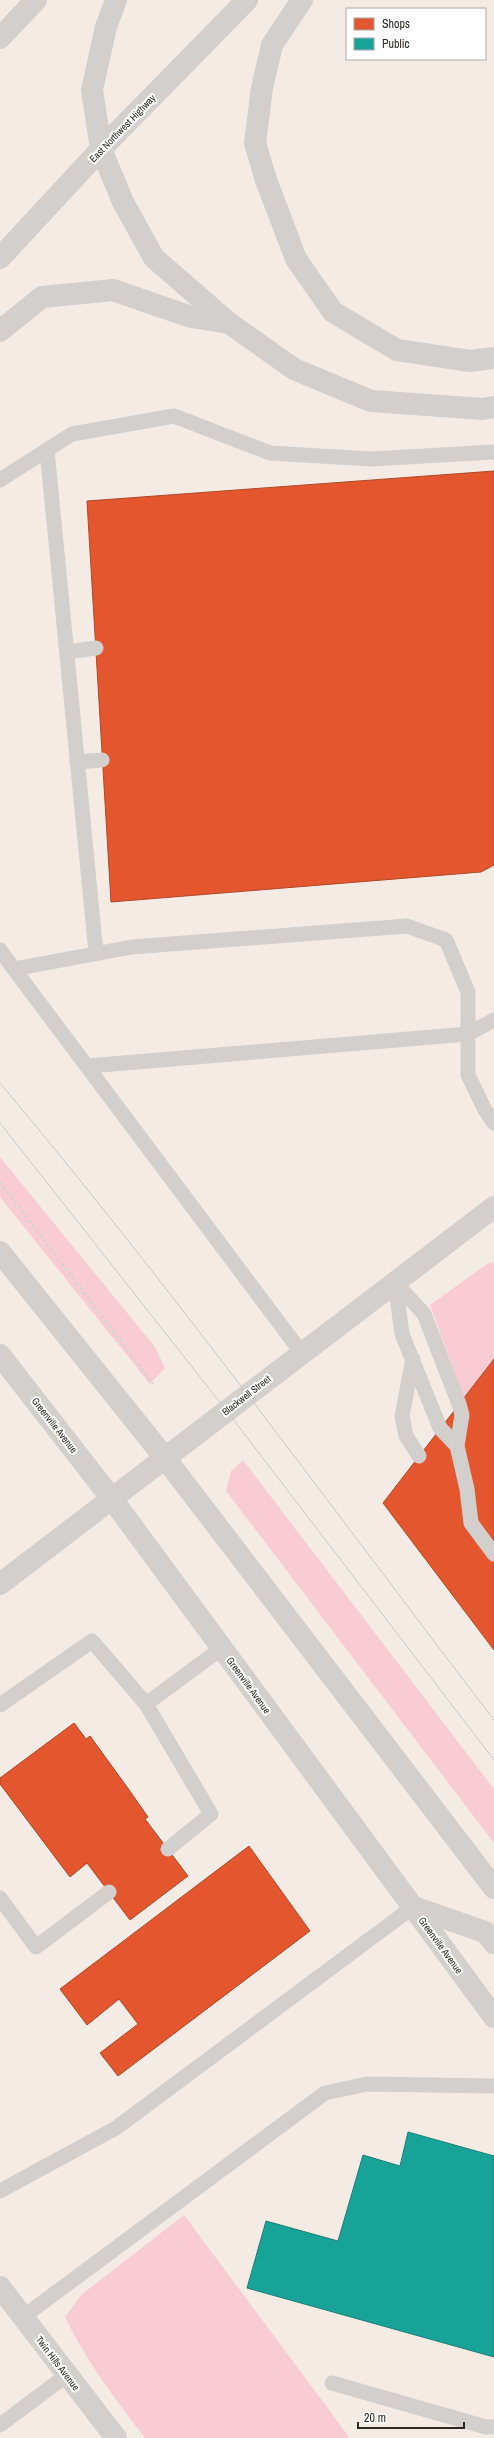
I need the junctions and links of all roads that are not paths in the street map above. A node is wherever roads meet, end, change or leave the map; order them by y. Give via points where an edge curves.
1 (36, 0) edge
2 (116, 0) edge
3 (247, 0) edge
4 (302, 0) edge
5 (0, 38) edge
6 (101, 149) junction
7 (0, 258) edge
8 (229, 323) junction
9 (0, 331) edge
10 (494, 358) edge
11 (494, 407) edge
12 (47, 450) junction
13 (494, 452) edge
14 (0, 480) edge
15 (96, 648) dead end
16 (67, 652) junction
17 (102, 760) dead end
18 (77, 762) junction
19 (0, 950) edge
20 (96, 953) junction
21 (14, 969) junction
22 (494, 1020) edge
23 (468, 1034) junction
24 (88, 1066) junction
25 (494, 1123) edge
26 (494, 1207) edge
27 (0, 1252) edge
28 (395, 1282) junction
29 (301, 1352) junction
30 (0, 1355) edge
31 (413, 1359) junction
32 (457, 1446) junction
33 (419, 1456) dead end
34 (165, 1458) junction
35 (112, 1499) junction
36 (494, 1554) edge
37 (0, 1584) edge
38 (222, 1648) junction
39 (146, 1704) junction
40 (0, 1705) edge
41 (168, 1849) dead end
42 (494, 1888) edge
43 (109, 1892) dead end
44 (0, 1898) edge
45 (413, 1907) junction
46 (494, 1943) edge
47 (494, 2017) edge
48 (494, 2086) edge
49 (0, 2191) edge
50 (0, 2287) edge
51 (23, 2317) junction
52 (67, 2375) junction
53 (332, 2383) dead end
54 (0, 2425) edge
55 (494, 2427) edge
56 (116, 2438) edge

1 - 5 main road
2 - 6 main road via 106,27 92,90
3 - 6 main road, East Northwest Highway
4 - 10 main road via 272,45 262,88 255,143 296,259 333,312 397,350 470,361
6 - 7 main road, East Northwest Highway
6 - 8 main road via 123,202 154,258
8 - 9 main road via 191,317 113,290 42,297
8 - 11 main road via 294,370 371,401 483,409
12 - 13 lane via 72,434 174,416 270,453 371,459
12 - 14 lane
12 - 16 lane
15 - 16 lane
16 - 18 lane
17 - 18 lane
18 - 20 lane
19 - 21 lane
20 - 21 lane
20 - 23 lane via 132,947 407,926 446,940 468,992
21 - 24 lane
22 - 23 lane
23 - 24 lane
23 - 25 lane via 468,1075
24 - 29 lane
26 - 28 main road, Blackwell Street
27 - 34 main road
28 - 29 main road, Blackwell Street
28 - 31 lane via 402,1334
28 - 32 lane via 424,1314 459,1404 462,1415
29 - 34 main road, Blackwell Street
30 - 35 main road, Greenville Avenue
31 - 32 lane via 440,1428
31 - 33 lane via 402,1416 406,1436
32 - 36 lane via 471,1523
34 - 35 main road, Blackwell Street
34 - 42 main road
35 - 37 main road, Blackwell Street
35 - 38 main road, Greenville Avenue
38 - 39 lane
38 - 45 main road, Greenville Avenue
39 - 40 lane via 92,1641
39 - 41 lane via 211,1814
43 - 44 lane via 36,1947
45 - 46 main road via 485,1932
45 - 47 main road, Greenville Avenue
45 - 49 lane via 116,2128
48 - 51 lane via 367,2084 325,2093
50 - 51 main road, Twin Hills Avenue
51 - 52 main road, Twin Hills Avenue
52 - 54 lane
52 - 56 main road, Twin Hills Avenue
53 - 55 lane via 486,2427

